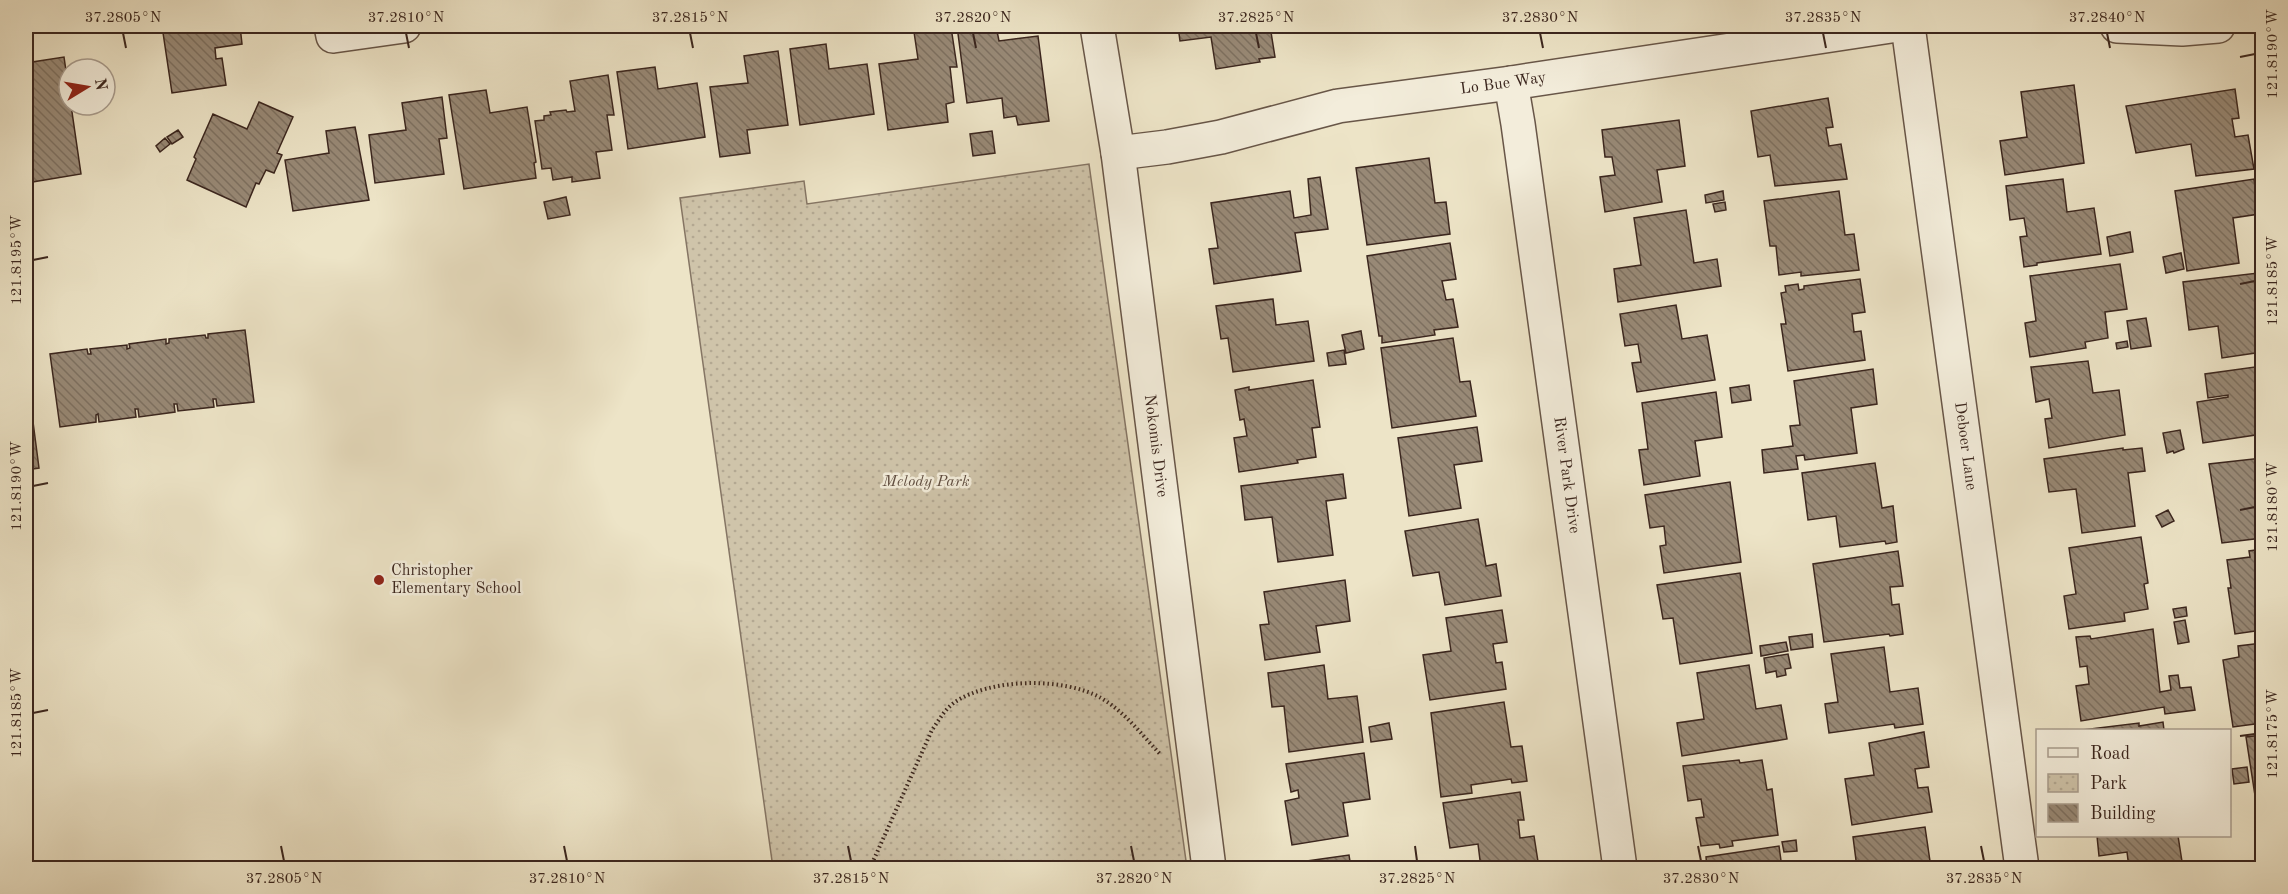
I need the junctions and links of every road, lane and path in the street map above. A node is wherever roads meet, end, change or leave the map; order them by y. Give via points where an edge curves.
1 (331, 26) edge
2 (404, 26) edge
3 (1097, 26) edge
4 (1891, 26) edge
5 (1908, 26) edge
6 (2117, 26) edge
7 (2218, 26) edge
8 (1511, 83) junction
9 (1118, 153) junction
10 (1165, 760) dead end
11 (870, 868) edge
12 (1209, 868) edge
13 (1620, 868) edge
14 (2022, 868) edge

1 - 2 street via 333,36
3 - 9 street, Nokomis Drive
4 - 8 street, Lo Bue Way
5 - 14 street, Deboer Lane
6 - 7 street
8 - 9 street, Lo Bue Way via 1338,106 1221,137
8 - 13 street, River Park Drive
9 - 12 street, Nokomis Drive
10 - 11 path via 1126,717 1101,698 1074,687 1046,682 987,689 970,695 943,713 932,730

